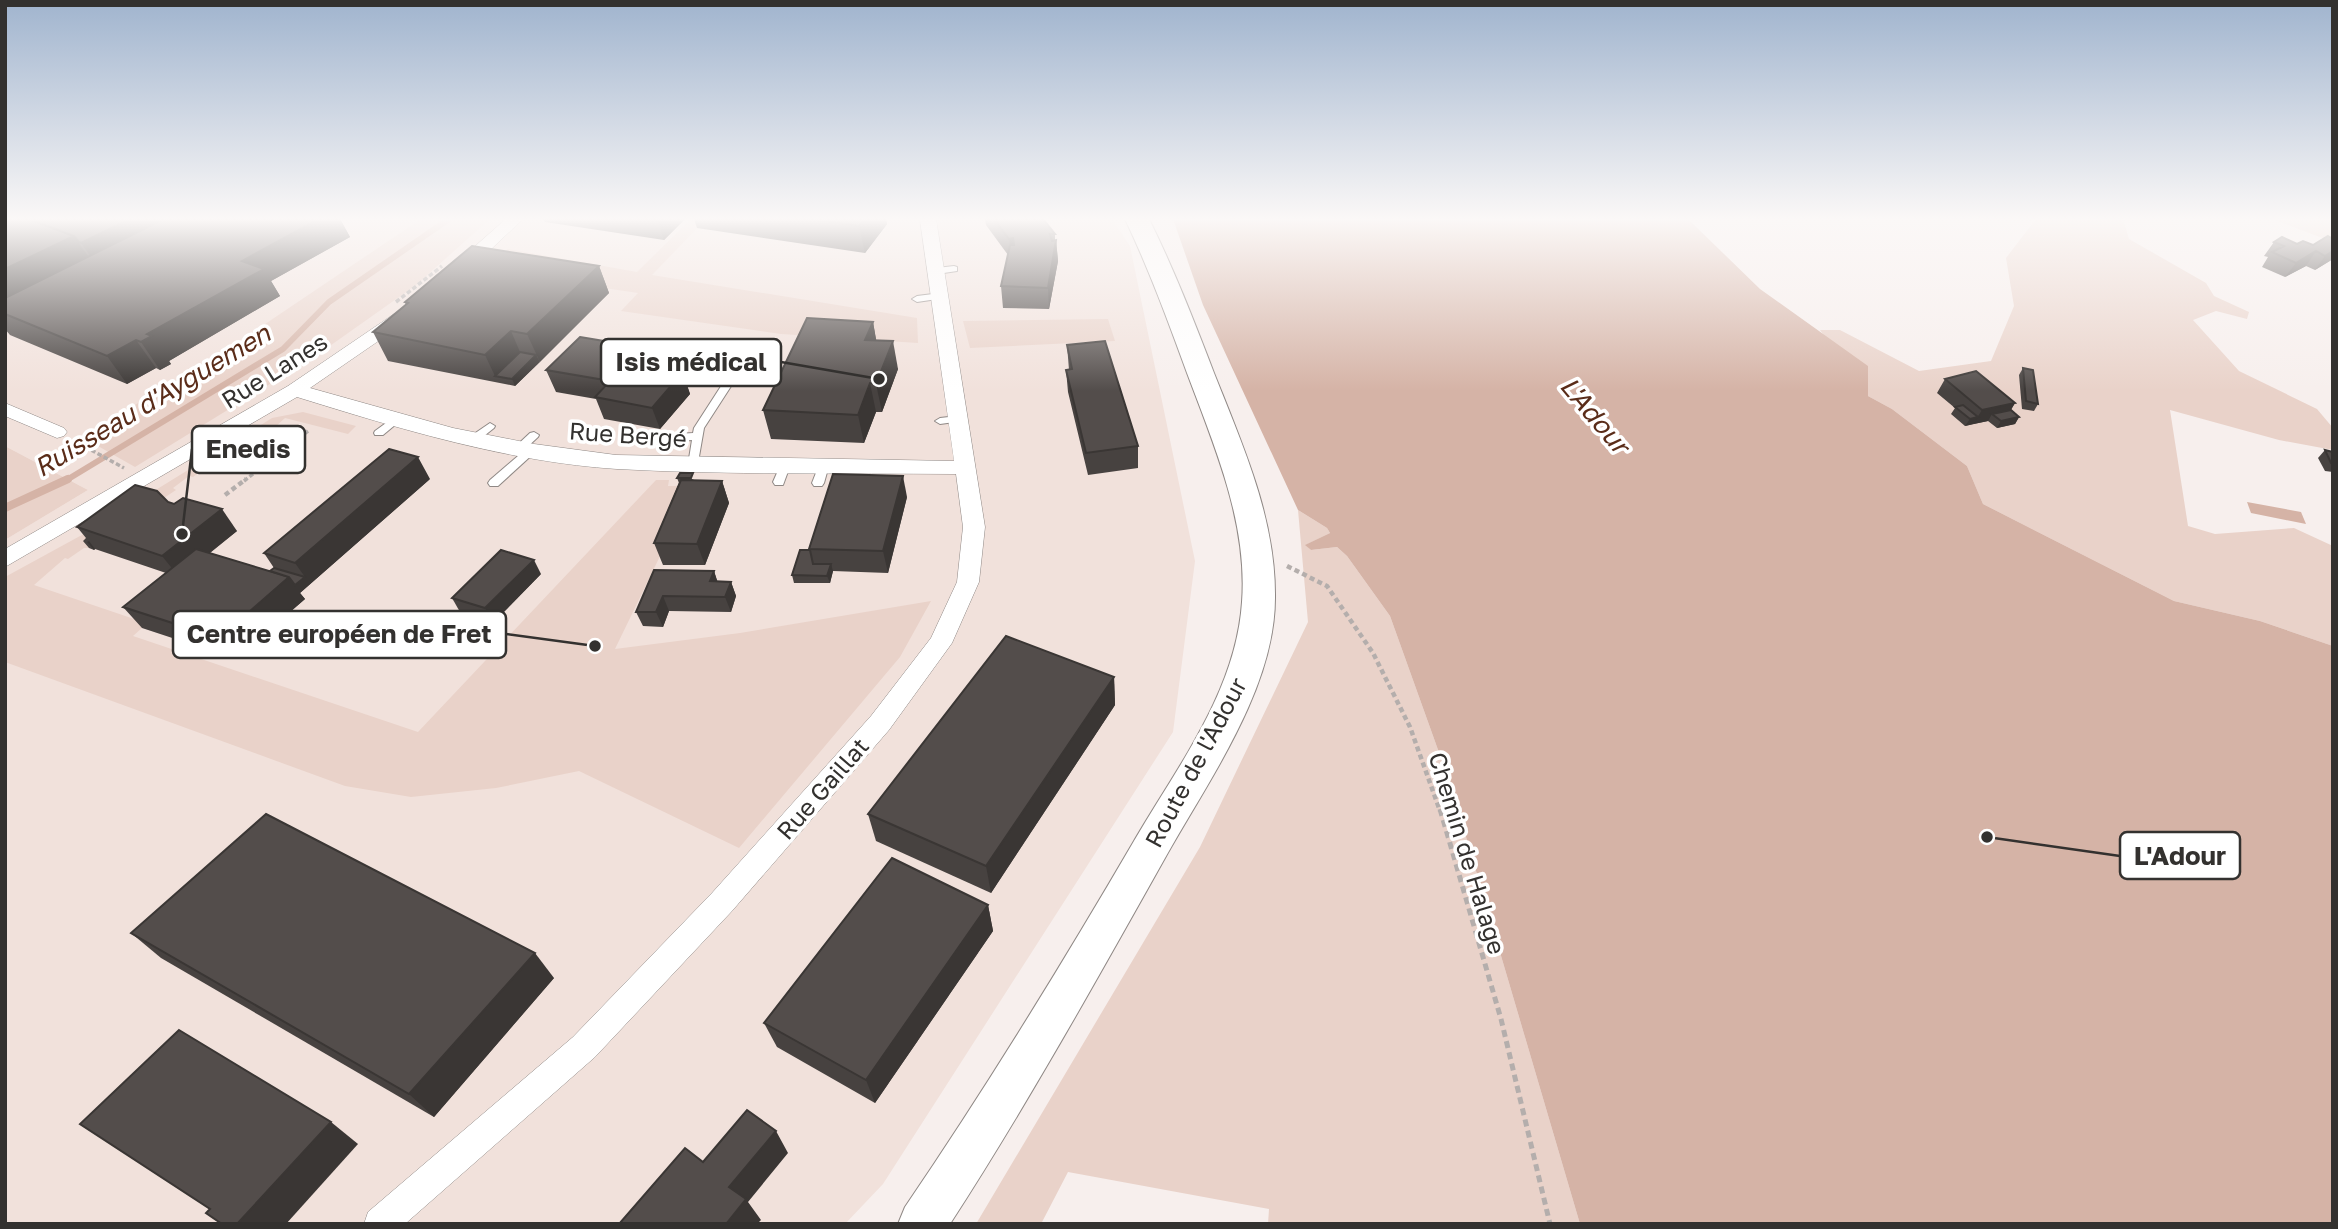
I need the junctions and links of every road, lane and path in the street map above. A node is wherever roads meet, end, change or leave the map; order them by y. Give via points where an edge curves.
1 (452, 276) edge
2 (936, 276) edge
3 (1163, 276) edge
4 (449, 279) edge
5 (414, 307) edge
6 (730, 380) dead end
7 (295, 390) junction
8 (5, 409) edge
9 (397, 418) junction
10 (308, 431) dead end
11 (379, 433) dead end
12 (62, 434) joint
13 (636, 434) dead end
14 (698, 436) junction
15 (527, 445) junction
16 (693, 464) junction
17 (966, 468) junction
18 (128, 470) dead end
19 (494, 483) dead end
20 (225, 495) dead end
21 (1257, 552) junction
22 (5, 559) edge
23 (380, 1224) edge
24 (922, 1224) edge
25 (1550, 1224) edge

1 - 4 street
2 - 17 street, Rue Gaillat via 949,420
3 - 21 main road, Route de l'Adour via 1224,435 1247,503
5 - 7 street, Rue Lanes
6 - 14 lane
7 - 9 street, Rue Bergé
7 - 22 street, Rue Lanes
8 - 12 street
9 - 11 lane
9 - 15 street, Rue Bergé via 482,432
10 - 20 path
12 - 18 path
13 - 14 lane
14 - 16 lane
15 - 16 street, Rue Bergé via 616,462
15 - 19 lane
16 - 17 street, Rue Bergé via 782,474
17 - 23 street, Rue Gaillat via 974,527 968,582 940,643 880,723 722,902 584,1047
21 - 24 main road, Route de l'Adour via 1259,602 1254,637 1240,681 1214,735 1063,1002
21 - 25 path, Chemin de Halage via 1327,586 1373,653 1410,727 1443,819 1501,1019

